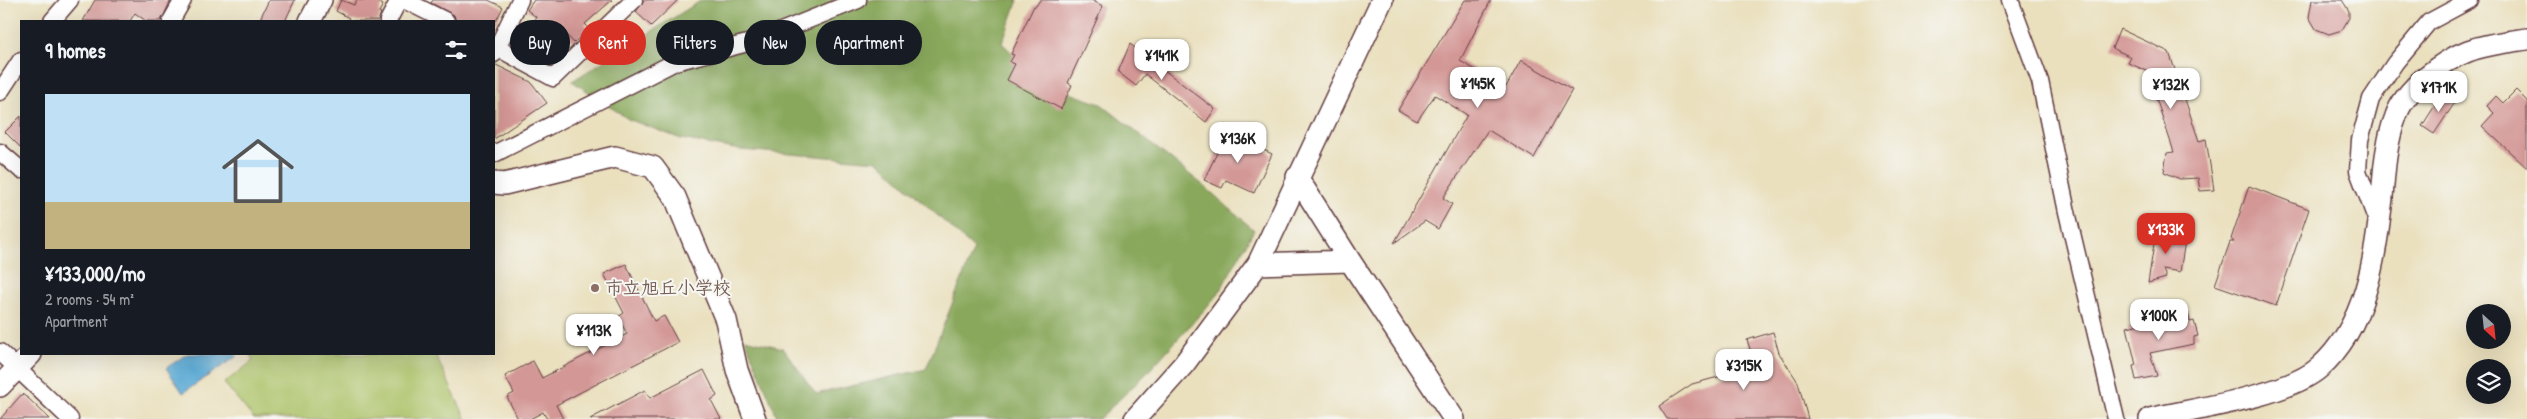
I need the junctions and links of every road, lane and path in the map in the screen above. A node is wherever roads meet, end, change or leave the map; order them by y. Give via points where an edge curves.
1 (70, 0) edge
2 (183, 0) edge
3 (321, 0) edge
4 (399, 0) edge
5 (404, 0) edge
6 (520, 0) edge
7 (634, 0) edge
8 (858, 0) edge
9 (1382, 0) edge
10 (2010, 0) edge
11 (2470, 0) edge
12 (53, 20) edge
13 (172, 20) edge
14 (311, 20) edge
15 (389, 20) edge
16 (444, 20) edge
17 (2527, 39) edge
18 (495, 49) edge
19 (20, 62) edge
20 (0, 92) edge
21 (0, 152) edge
22 (495, 153) edge
23 (20, 169) edge
24 (1297, 177) junction
25 (495, 183) edge
26 (2378, 226) junction
27 (1350, 261) junction
28 (1258, 264) junction
29 (0, 352) edge
30 (24, 361) edge
31 (0, 386) edge
32 (61, 416) edge
33 (755, 419) edge
34 (1136, 419) edge
35 (1454, 419) edge
36 (2116, 419) edge
37 (2150, 419) edge

1 - 12 street
2 - 13 street
3 - 14 street
4 - 15 street
5 - 16 street
6 - 18 street
7 - 18 street via 553,78
8 - 22 street via 759,40 675,62
9 - 24 street
10 - 36 street via 2040,81
11 - 26 street via 2429,22 2371,99 2360,140 2358,172
17 - 26 street via 2466,52 2424,78 2409,95 2396,114 2386,155
19 - 20 street
21 - 23 street
24 - 27 street
24 - 28 street
25 - 33 street via 504,184 615,157 653,167 675,197 726,320 737,370
26 - 37 street via 2364,297 2357,314 2347,336 2319,368 2298,382 2262,394
27 - 28 street
27 - 35 street
28 - 34 street via 1184,364
29 - 30 street
30 - 31 street
30 - 32 street

